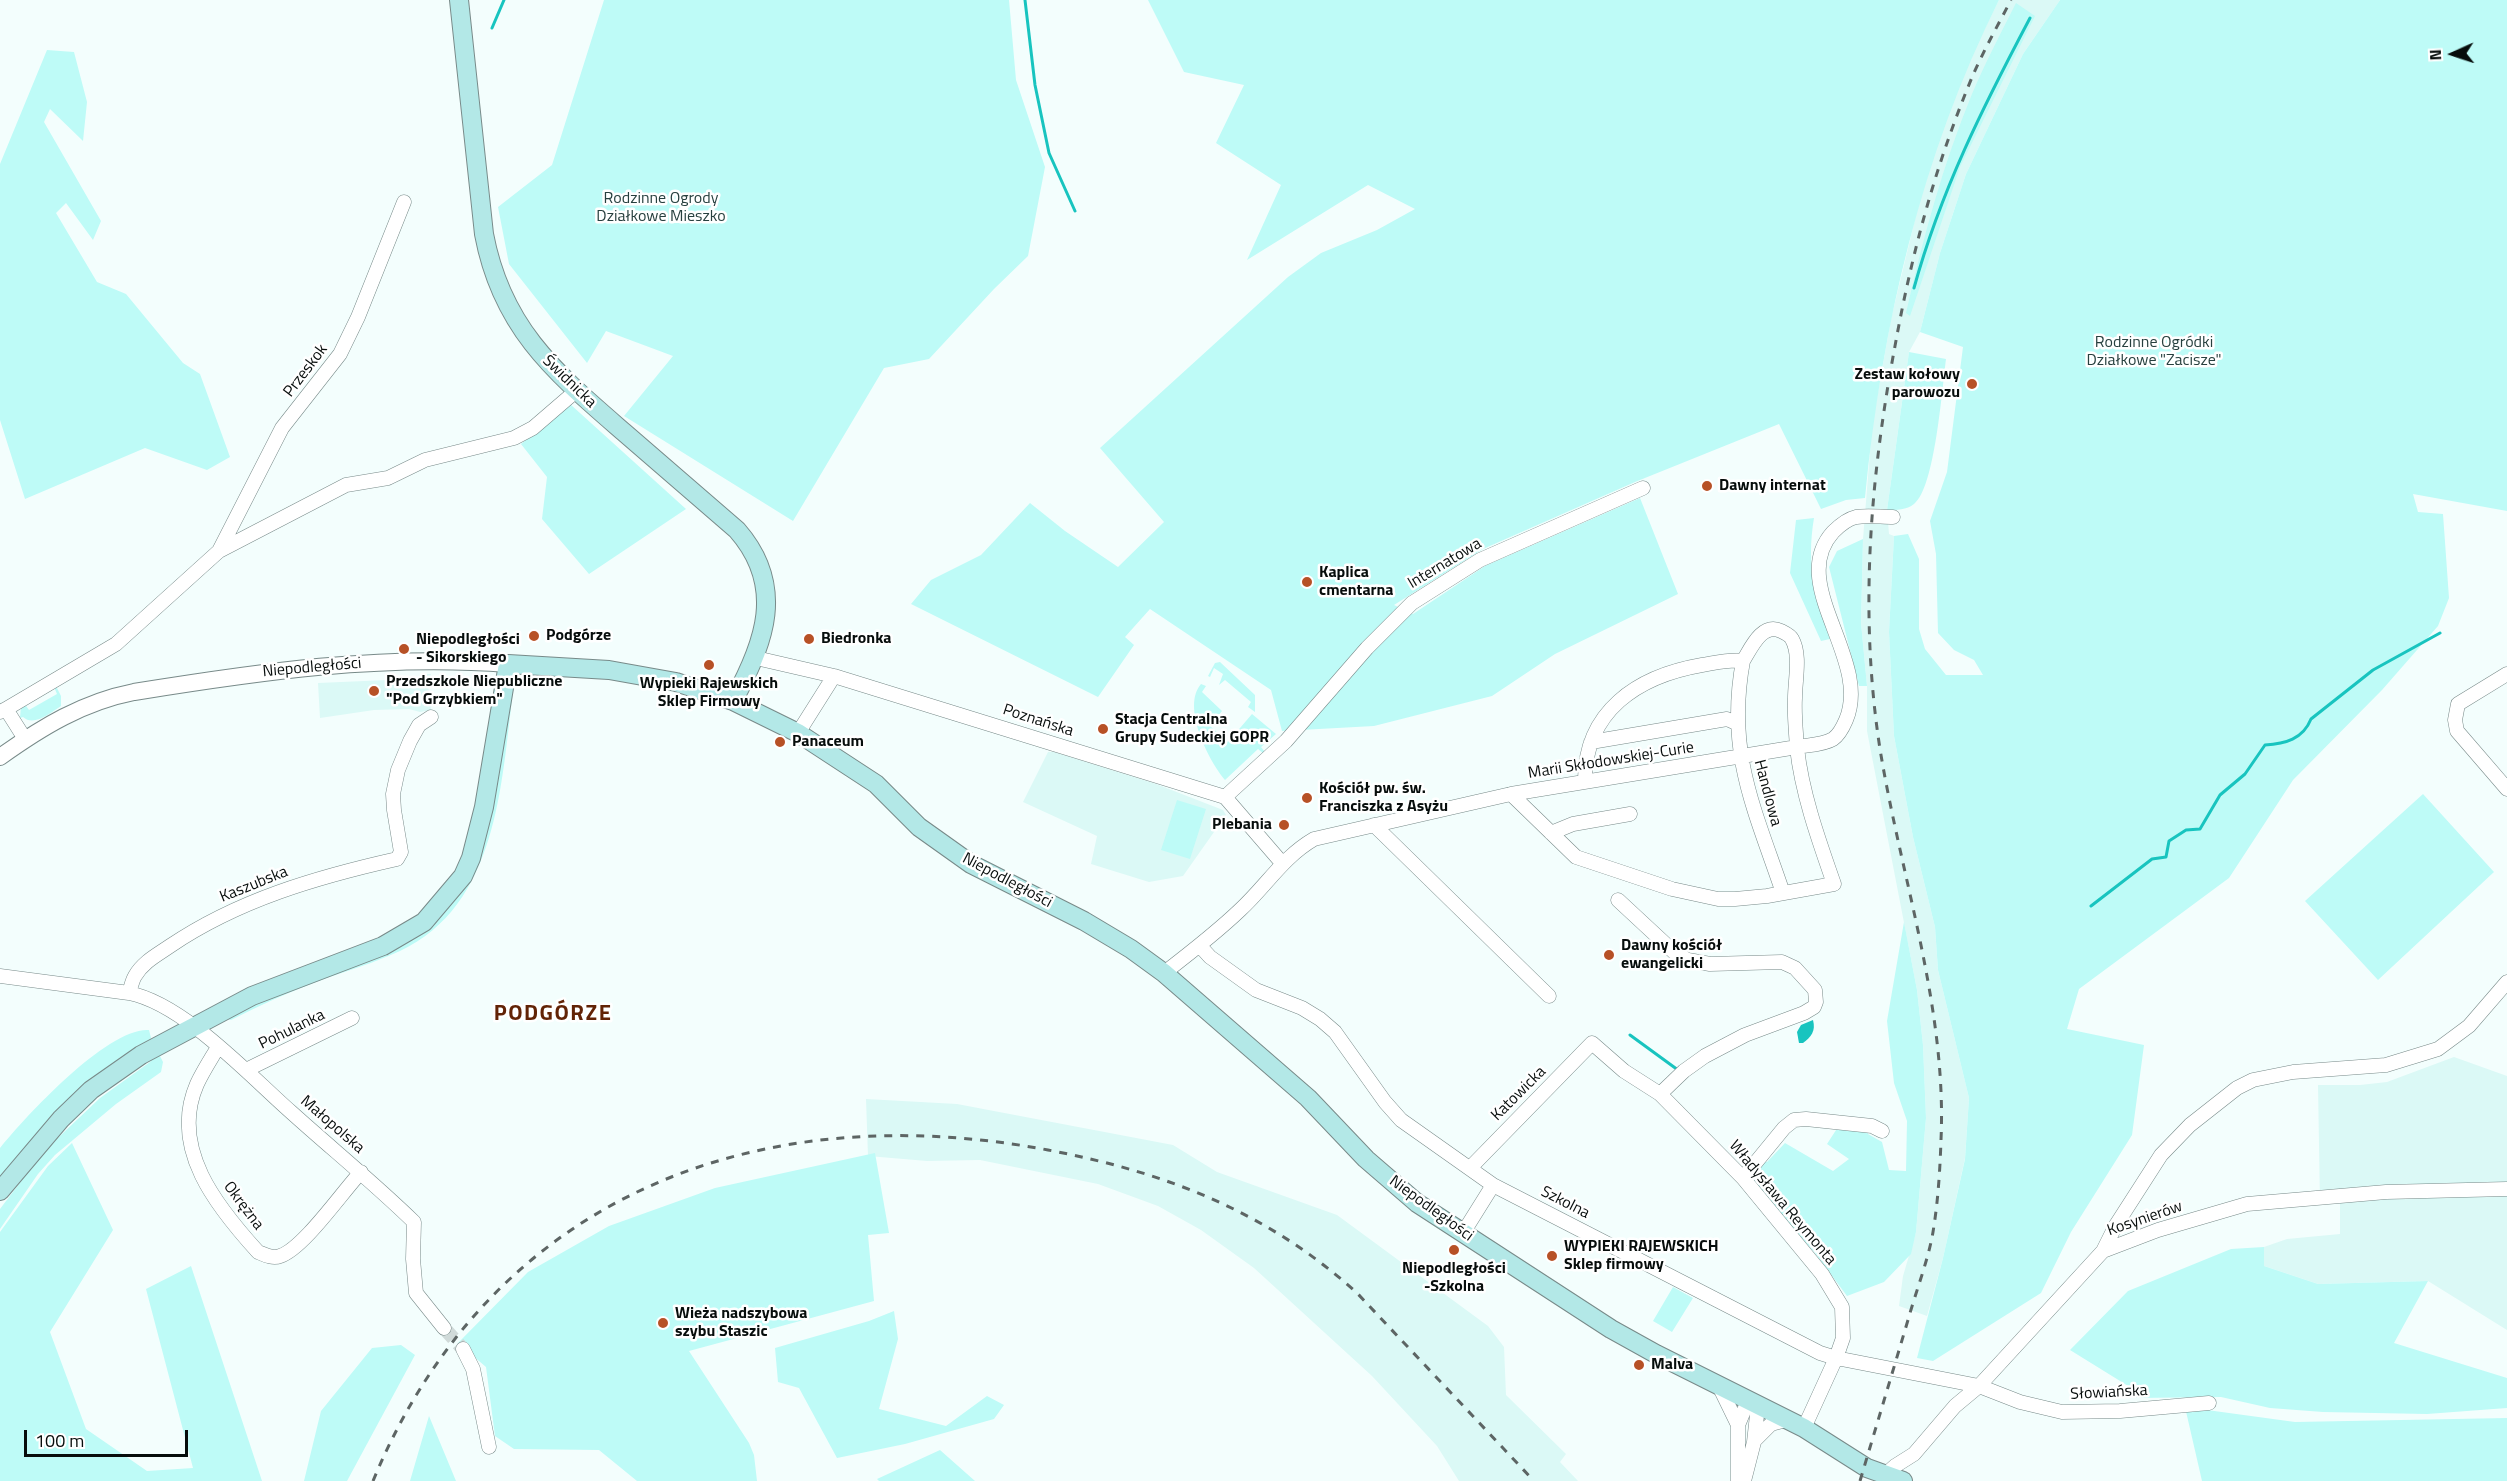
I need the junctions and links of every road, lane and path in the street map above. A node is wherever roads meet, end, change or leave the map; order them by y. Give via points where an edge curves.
1 (459, 0) edge
2 (404, 202) dead end
3 (576, 392) junction
4 (1643, 488) dead end
5 (1893, 517) dead end
6 (219, 551) junction
7 (756, 658) junction
8 (1743, 662) junction
9 (508, 664) junction
10 (2507, 674) edge
11 (834, 676) junction
12 (734, 701) junction
13 (3, 711) edge
14 (430, 717) dead end
15 (1738, 724) junction
16 (798, 733) junction
17 (25, 739) junction
18 (1591, 742) junction
19 (1797, 747) junction
20 (1740, 756) junction
21 (0, 757) edge
22 (1585, 782) junction
23 (2507, 789) edge
24 (1511, 794) junction
25 (1225, 797) junction
26 (1630, 814) dead end
27 (1374, 825) junction
28 (1551, 833) junction
29 (1282, 863) junction
30 (1783, 893) junction
31 (1618, 900) dead end
32 (1200, 946) junction
33 (1164, 974) junction
34 (0, 976) edge
35 (2507, 982) edge
36 (129, 993) junction
37 (1549, 996) dead end
38 (352, 1018) dead end
39 (193, 1026) junction
40 (1592, 1043) joint
41 (218, 1047) junction
42 (246, 1070) junction
43 (1660, 1094) junction
44 (1882, 1131) dead end
45 (1470, 1168) junction
46 (361, 1172) junction
47 (1743, 1178) junction
48 (1493, 1185) junction
49 (2507, 1189) edge
50 (0, 1191) edge
51 (1463, 1233) junction
52 (2103, 1251) junction
53 (444, 1328) tunnel mouth
54 (463, 1349) tunnel mouth
55 (1836, 1358) junction
56 (1719, 1386) junction
57 (1979, 1386) junction
58 (1753, 1403) junction
59 (2210, 1403) dead end
60 (1786, 1419) junction
61 (1738, 1425) junction
62 (1804, 1428) junction
63 (1754, 1442) junction
64 (489, 1447) dead end
65 (1895, 1478) edge
66 (1738, 1481) edge
67 (1744, 1481) edge

1 - 3 main road, Świdnicka via 490,263 518,324
2 - 6 street, Przeskok via 340,354 282,428
3 - 6 street, Przeskok via 533,428 514,438 425,460 388,478 346,485
3 - 7 main road, Świdnicka via 747,542 762,570 765,586 766,619
4 - 25 street, Internatowa via 1480,560 1412,603 1286,741
5 - 19 street, Marii Skłodowskiej-Curie via 1853,518 1838,527 1822,548 1820,585 1839,638 1852,690 1851,703 1843,729 1834,738
6 - 13 street, Przeskok via 116,644
7 - 11 street, Poznańska
7 - 12 main road, Świdnicka
8 - 15 street, Handlowa
8 - 18 street via 1686,668 1638,687 1615,703 1597,726
8 - 19 street via 1755,640 1769,629 1790,636 1797,664
9 - 12 main road, Niepodległości via 641,675
9 - 17 street, Niepodległości via 347,664 163,687 82,706
9 - 39 main road via 478,834 463,876 443,902 424,922 383,946 282,983
10 - 23 street via 2458,704 2455,720 2457,731
11 - 16 street
11 - 25 street, Poznańska
12 - 16 main road, Niepodległości
13 - 17 street
14 - 36 street, Kaszubska via 419,725 398,770 393,794 401,852 397,859 293,886 236,909 190,933 144,964
15 - 18 street via 1728,719
15 - 20 street, Handlowa
16 - 33 main road, Niepodległości via 876,784 919,827 971,864 1093,927
17 - 21 street, Niepodległości
18 - 22 street
19 - 20 street, Marii Skłodowskiej-Curie
19 - 30 street via 1807,796 1834,884
20 - 22 street, Marii Skłodowskiej-Curie
20 - 30 street, Handlowa via 1759,827
22 - 24 street, Marii Skłodowskiej-Curie
24 - 27 street, Marii Skłodowskiej-Curie
24 - 28 street
25 - 29 street
26 - 28 street via 1566,825
27 - 29 street, Marii Skłodowskiej-Curie via 1314,839
27 - 37 street
28 - 30 street via 1576,856 1672,889 1719,899
29 - 32 street, Marii Skłodowskiej-Curie via 1241,909
31 - 43 street via 1674,952 1688,960 1710,964 1782,962 1795,969 1815,990 1814,1007 1705,1056
32 - 33 street, Marii Skłodowskiej-Curie
32 - 45 street, Szkolna via 1256,990 1320,1019 1335,1032 1401,1120
33 - 51 main road, Niepodległości via 1308,1098 1396,1186
34 - 36 street
35 - 52 street via 2469,1026 2439,1049 2386,1065 2293,1072 2253,1080 2237,1088 2207,1110 2161,1155
36 - 39 street, Małopolska via 150,1000
38 - 42 street, Pohulanka
39 - 41 street, Małopolska
39 - 50 main road via 141,1054 91,1090
40 - 43 street, Władysława Reymonta via 1624,1071
40 - 45 street, Katowicka
41 - 42 street, Małopolska
41 - 46 street, Okrężna via 193,1096 189,1132 192,1154 213,1195 258,1252 279,1257 296,1246
42 - 46 street, Małopolska
43 - 47 street, Władysława Reymonta
44 - 47 street via 1872,1126 1794,1120
45 - 48 street, Szkolna
46 - 53 street, Małopolska via 414,1222 416,1293
47 - 55 street, Władysława Reymonta via 1822,1274 1842,1307 1843,1338
48 - 51 street
48 - 55 street, Szkolna
49 - 52 street, Kosynierów via 2386,1192 2247,1204
51 - 56 main road, Niepodległości via 1611,1329
52 - 57 street, Kosynierów
54 - 64 street via 473,1369
55 - 57 street, Szkolna
55 - 62 street, Władysława Reymonta
56 - 58 main road, Niepodległości
56 - 61 street
57 - 59 street, Słowiańska via 2020,1402 2062,1412
57 - 65 street, Kosynierów via 1955,1406 1914,1454 1895,1466
58 - 60 main road, Niepodległości
58 - 61 street
58 - 63 street
60 - 62 main road, Niepodległości
60 - 63 street via 1771,1424
61 - 66 street
62 - 65 main road, Niepodległości via 1867,1468
63 - 67 street

